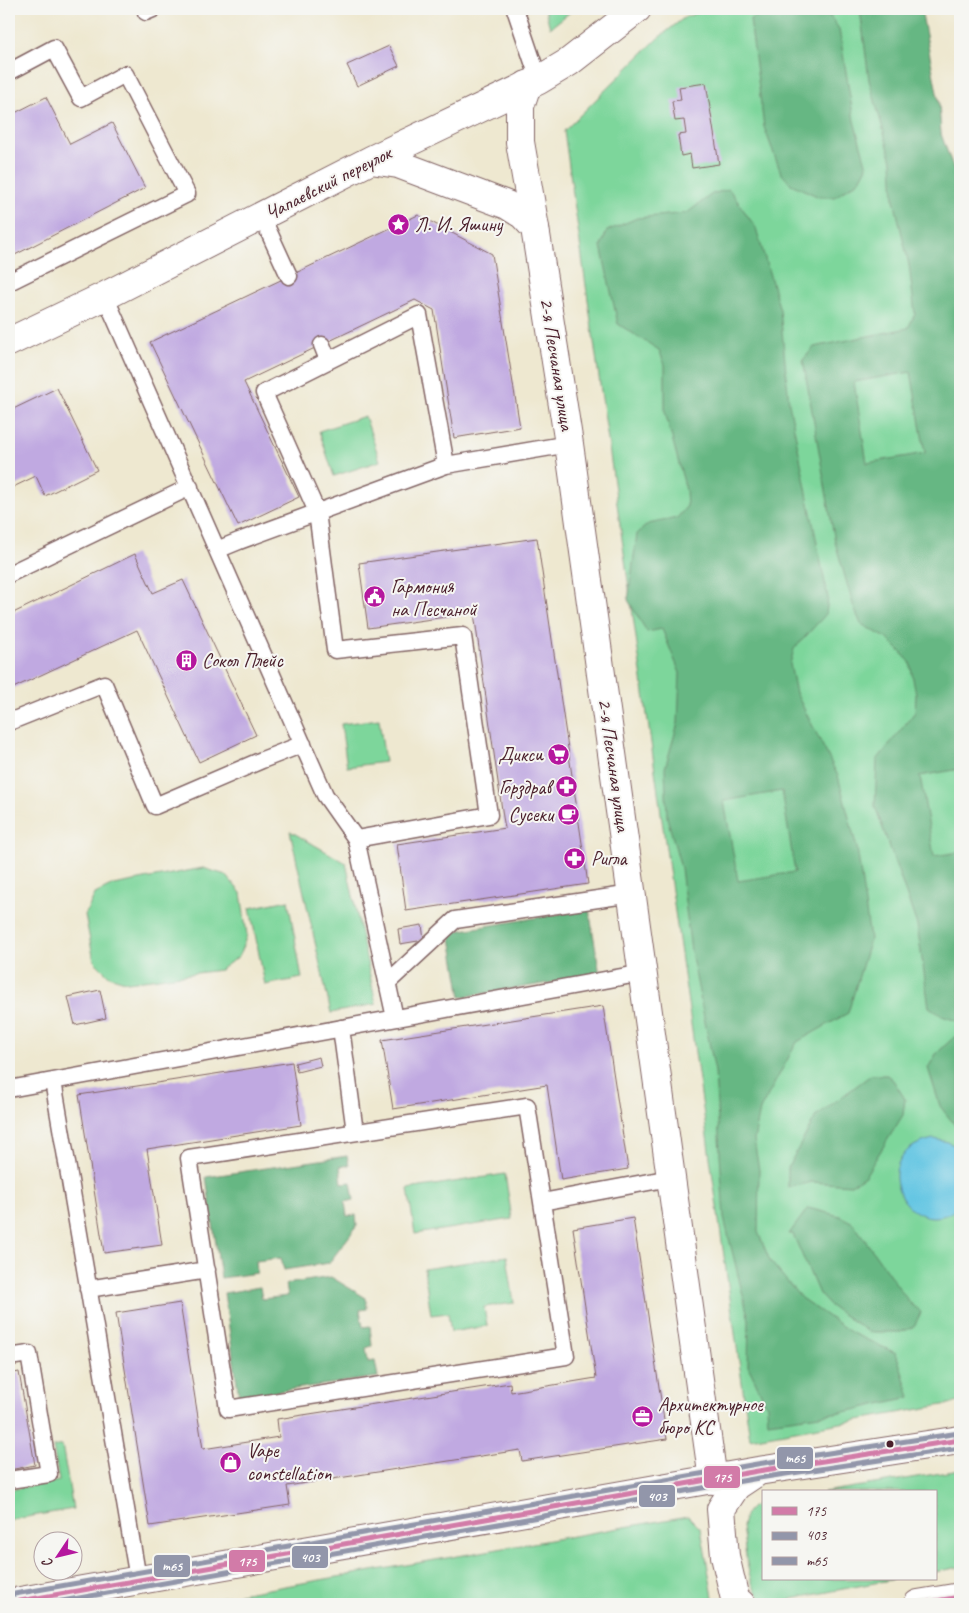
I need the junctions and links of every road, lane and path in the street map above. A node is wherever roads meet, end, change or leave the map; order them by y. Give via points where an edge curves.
1 (515, 9) edge
2 (637, 9) edge
3 (9, 72) edge
4 (533, 82) junction
5 (371, 160) junction
6 (262, 217) junction
7 (535, 228) junction
8 (289, 276) dead end
9 (9, 282) edge
10 (105, 296) junction
11 (9, 342) edge
12 (569, 444) junction
13 (446, 465) junction
14 (190, 487) junction
15 (317, 512) junction
16 (217, 550) junction
17 (9, 574) edge
18 (9, 722) edge
19 (303, 744) junction
20 (356, 839) junction
21 (632, 894) junction
22 (643, 973) junction
23 (387, 983) junction
24 (395, 1018) junction
25 (341, 1028) junction
26 (53, 1081) junction
27 (9, 1089) edge
28 (355, 1132) junction
29 (670, 1178) junction
30 (542, 1202) junction
31 (206, 1270) junction
32 (88, 1289) junction
33 (9, 1357) edge
34 (960, 1440) edge
35 (758, 1471) junction
36 (9, 1480) edge
37 (714, 1480) junction
38 (138, 1579) junction
39 (960, 1597) edge
40 (9, 1603) edge
41 (741, 1604) edge
42 (918, 1604) edge

1 - 4 lane
2 - 4 street, Чапаевский переулок via 569,62
3 - 9 lane via 54,48 81,98 125,74 187,194
4 - 5 street, Чапаевский переулок
4 - 7 street, 2-я Песчаная улица via 520,106 520,142
5 - 6 street, Чапаевский переулок
5 - 7 street via 398,164 507,205 524,215
6 - 8 lane
6 - 10 street, Чапаевский переулок
7 - 12 street, 2-я Песчаная улица
10 - 11 street, Чапаевский переулок
10 - 14 lane
12 - 13 lane
12 - 21 street, 2-я Песчаная улица
13 - 15 lane
13 - 15 lane via 419,315 325,352 264,393
14 - 16 lane
14 - 17 lane
15 - 16 lane
15 - 20 lane via 335,650 463,636 489,815
16 - 19 lane
18 - 19 lane via 104,684 155,806
19 - 20 lane via 325,795
20 - 23 lane
21 - 22 street, 2-я Песчаная улица
21 - 23 lane via 455,920
22 - 24 lane
22 - 29 street, 2-я Песчаная улица
23 - 24 lane
24 - 25 lane
25 - 26 lane
25 - 28 lane
26 - 27 lane
26 - 32 lane
28 - 30 lane via 527,1106
28 - 31 lane via 189,1158
29 - 30 lane
29 - 37 street, 2-я Песчаная улица
30 - 31 lane via 566,1356 228,1409
31 - 32 lane
32 - 38 lane
33 - 36 lane via 29,1354 49,1474
34 - 35 street
35 - 37 street
35 - 41 street via 736,1486 721,1509 725,1556 735,1599
37 - 38 street
38 - 40 street
39 - 42 street

